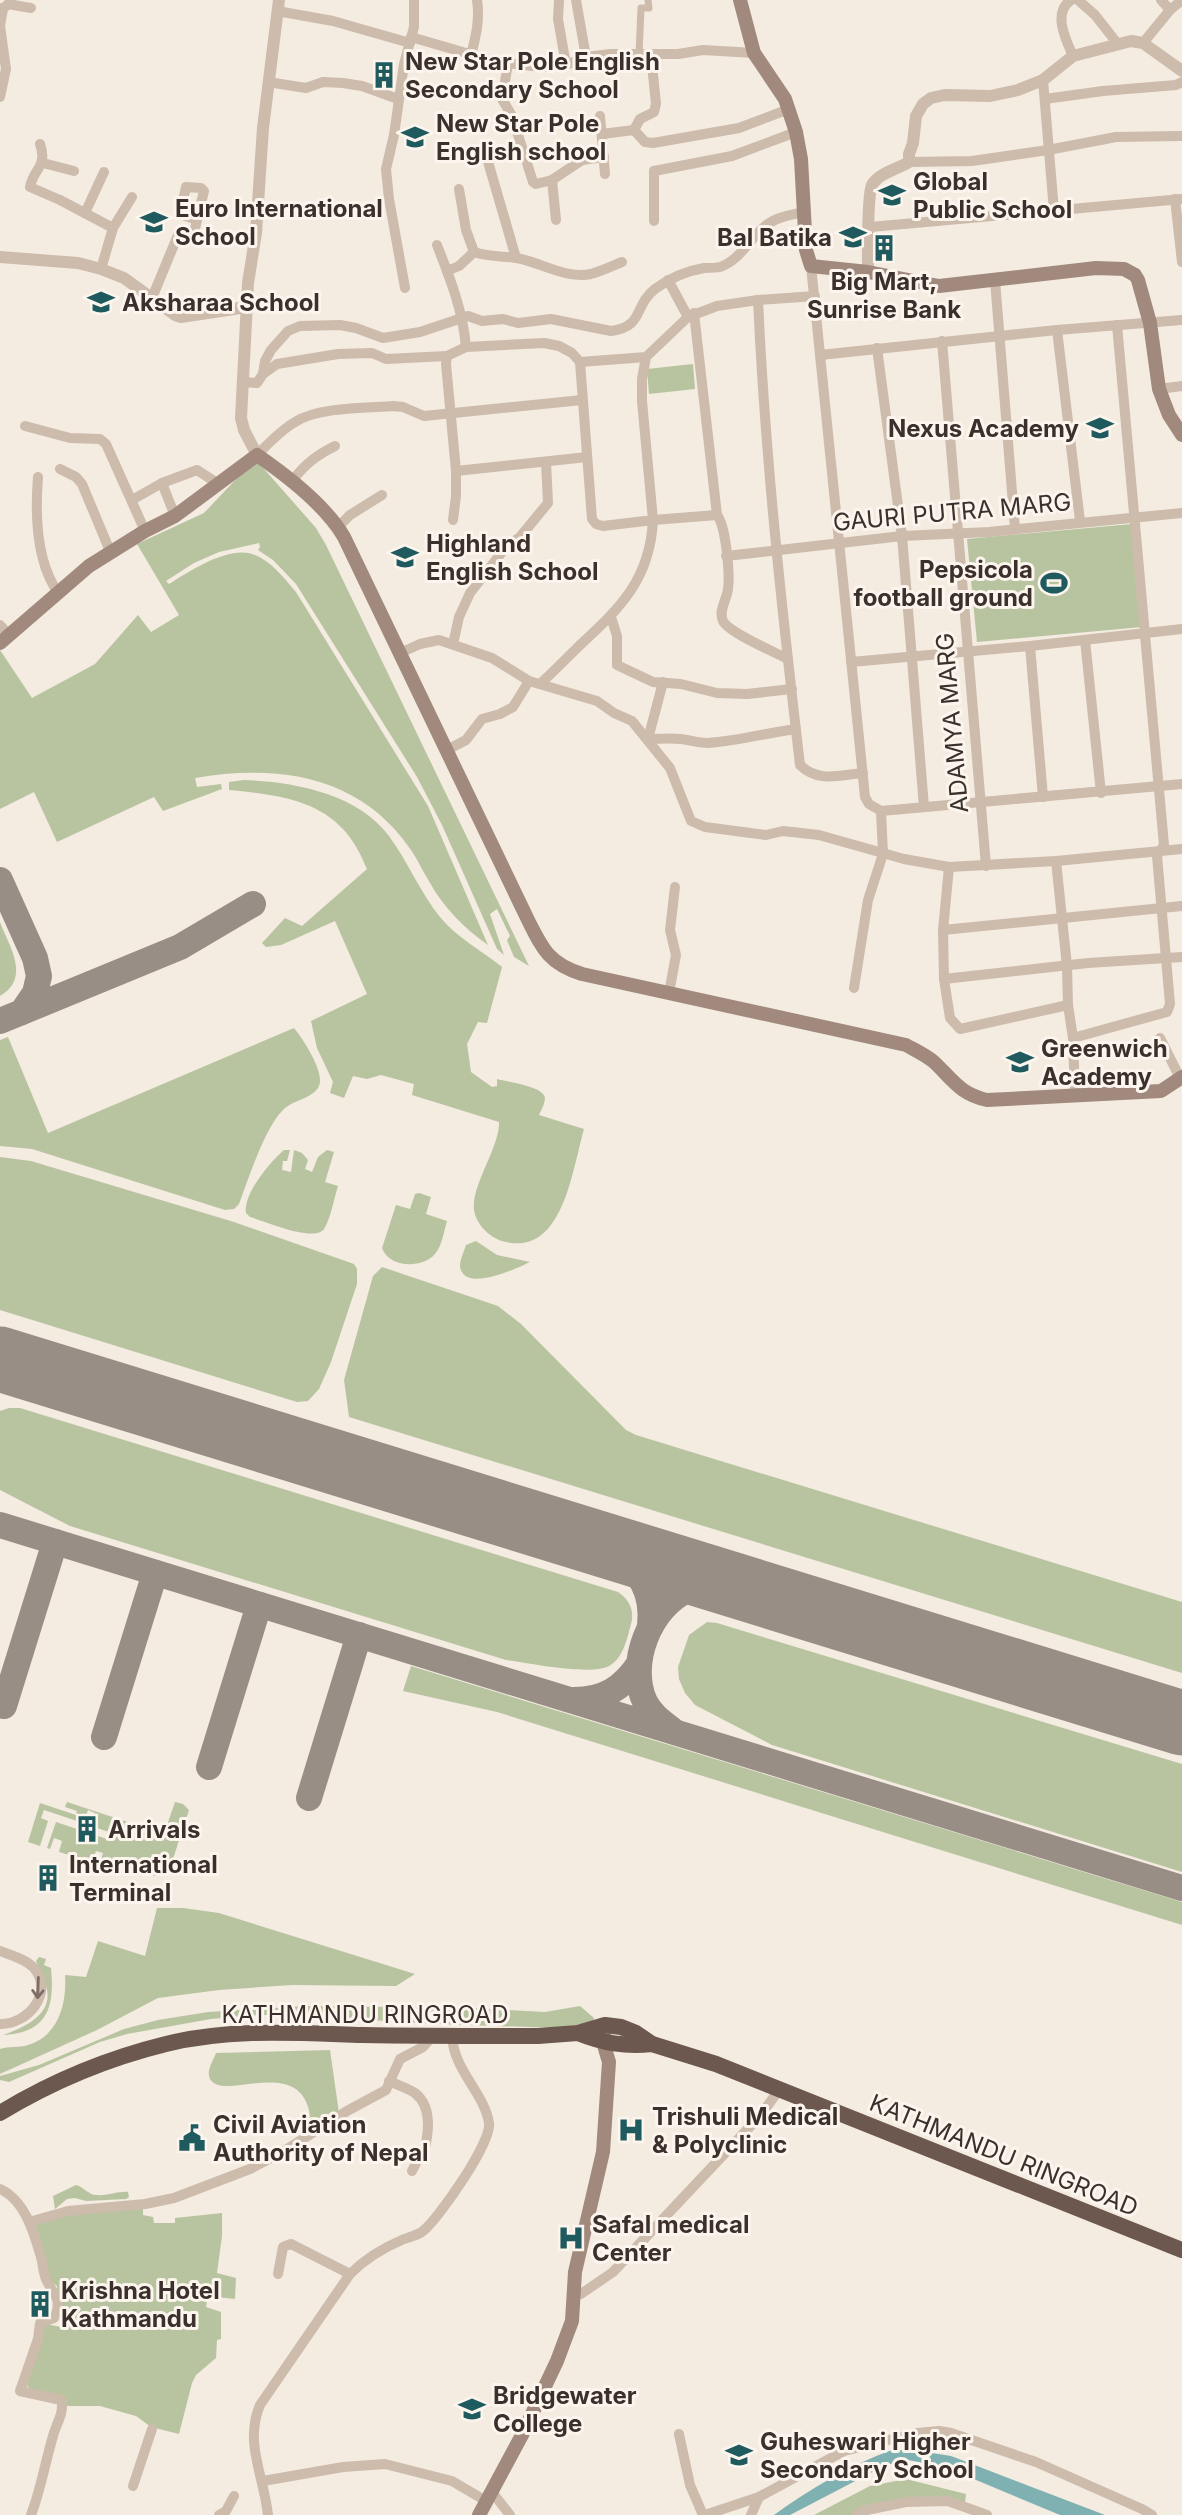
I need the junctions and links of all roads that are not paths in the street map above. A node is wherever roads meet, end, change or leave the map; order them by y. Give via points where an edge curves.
1 (414, 0) edge
2 (477, 0) edge
3 (559, 0) edge
4 (576, 0) edge
5 (648, 0) edge
6 (740, 0) edge
7 (1071, 0) edge
8 (1078, 0) edge
9 (1161, 0) edge
10 (1182, 0) edge
11 (278, 5) edge
12 (1, 8) edge
13 (31, 8) dead end
14 (1170, 10) junction
15 (411, 40) junction
16 (1117, 43) junction
17 (1143, 43) junction
18 (754, 54) junction
19 (471, 55) junction
20 (639, 55) junction
21 (651, 55) junction
22 (1073, 56) junction
23 (586, 57) junction
24 (508, 64) junction
25 (566, 65) junction
26 (3, 69) edge
27 (1182, 71) edge
28 (1043, 80) junction
29 (268, 82) junction
30 (1182, 82) edge
31 (0, 97) edge
32 (398, 99) junction
33 (1045, 99) junction
34 (789, 109) junction
35 (600, 116) dead end
36 (634, 130) junction
37 (796, 132) junction
38 (601, 134) junction
39 (1182, 136) edge
40 (40, 144) dead end
41 (484, 148) dead end
42 (1048, 150) junction
43 (604, 157) junction
44 (909, 162) junction
45 (43, 163) junction
46 (74, 171) dead end
47 (104, 172) dead end
48 (605, 174) dead end
49 (552, 180) junction
50 (459, 189) dead end
51 (132, 197) dead end
52 (1179, 199) edge
53 (1054, 211) junction
54 (804, 212) junction
55 (85, 213) junction
56 (198, 220) dead end
57 (556, 220) dead end
58 (654, 221) dead end
59 (870, 227) junction
60 (113, 228) junction
61 (437, 245) dead end
62 (474, 252) junction
63 (516, 258) junction
64 (0, 259) edge
65 (622, 262) dead end
66 (1182, 262) edge
67 (811, 266) junction
68 (101, 269) junction
69 (447, 271) junction
70 (867, 272) junction
71 (995, 279) junction
72 (668, 280) junction
73 (405, 288) dead end
74 (815, 296) junction
75 (152, 299) junction
76 (758, 300) junction
77 (247, 307) junction
78 (691, 315) junction
79 (462, 317) junction
80 (1182, 320) edge
81 (1150, 323) junction
82 (1117, 326) junction
83 (1057, 330) junction
84 (999, 335) junction
85 (942, 341) junction
86 (466, 347) junction
87 (877, 348) junction
88 (820, 355) junction
89 (447, 356) junction
90 (646, 357) junction
91 (580, 362) junction
92 (263, 374) junction
93 (244, 382) junction
94 (1182, 386) edge
95 (1159, 389) junction
96 (582, 400) junction
97 (451, 412) junction
98 (25, 426) dead end
99 (1182, 435) edge
100 (335, 446) dead end
101 (257, 455) junction
102 (587, 457) junction
103 (546, 462) junction
104 (60, 469) dead end
105 (456, 471) junction
106 (38, 477) dead end
107 (293, 480) junction
108 (162, 483) junction
109 (217, 483) junction
110 (382, 495) dead end
111 (132, 500) junction
112 (1182, 513) edge
113 (717, 515) junction
114 (174, 516) junction
115 (1134, 517) junction
116 (453, 520) dead end
117 (653, 520) junction
118 (1080, 521) junction
119 (338, 527) junction
120 (1015, 529) junction
121 (145, 531) junction
122 (957, 534) junction
123 (902, 536) junction
124 (840, 544) junction
125 (777, 550) junction
126 (110, 551) junction
127 (726, 556) junction
128 (59, 594) junction
129 (611, 617) junction
130 (1182, 629) edge
131 (1145, 633) junction
132 (3, 634) edge
133 (1085, 640) junction
134 (453, 644) junction
135 (1030, 646) junction
136 (967, 651) junction
137 (400, 653) junction
138 (910, 657) junction
139 (788, 659) junction
140 (851, 662) junction
141 (529, 681) junction
142 (663, 682) junction
143 (540, 684) junction
144 (792, 689) junction
145 (796, 729) junction
146 (648, 738) junction
147 (447, 750) junction
148 (863, 773) junction
149 (1182, 784) edge
150 (1159, 786) junction
151 (1101, 793) junction
152 (1043, 797) junction
153 (981, 802) junction
154 (924, 807) junction
155 (881, 811) junction
156 (1182, 849) edge
157 (1161, 851) junction
158 (883, 854) junction
159 (1056, 861) junction
160 (986, 866) junction
161 (949, 867) junction
162 (676, 887) dead end
163 (1182, 906) edge
164 (1160, 908) junction
165 (1062, 918) junction
166 (943, 930) junction
167 (1182, 957) edge
168 (1168, 958) junction
169 (1067, 966) junction
170 (944, 979) junction
171 (854, 988) dead end
172 (669, 993) junction
173 (1068, 1005) junction
174 (1073, 1038) junction
175 (1160, 1038) dead end
176 (1181, 1078) edge
177 (1075, 1096) junction
178 (0, 1951) edge
179 (0, 2024) edge
180 (610, 2031) junction
181 (434, 2035) junction
182 (452, 2035) junction
183 (652, 2044) junction
184 (620, 2045) junction
185 (609, 2062) junction
186 (389, 2081) junction
187 (779, 2090) junction
188 (0, 2113) edge
189 (412, 2171) dead end
190 (0, 2189) edge
191 (29, 2222) junction
192 (1182, 2250) edge
193 (278, 2274) dead end
194 (350, 2274) junction
195 (574, 2294) junction
196 (152, 2429) dead end
197 (679, 2434) dead end
198 (263, 2481) junction
199 (134, 2486) dead end
200 (234, 2496) dead end
201 (489, 2497) junction
202 (759, 2497) junction
203 (1140, 2512) edge
204 (31, 2515) edge
205 (219, 2515) edge
206 (268, 2515) edge
207 (479, 2515) edge
208 (509, 2515) edge
209 (704, 2515) edge
210 (751, 2515) edge
211 (857, 2515) edge
212 (987, 2515) edge
213 (1152, 2515) edge

1 - 15 street
2 - 19 street
3 - 25 street
4 - 23 street
5 - 20 street via 649,8 641,8
6 - 18 main road
7 - 22 street via 1063,10 1061,30
8 - 16 street
9 - 14 street
10 - 14 street
11 - 15 street
11 - 29 street
12 - 13 street via 8,4
12 - 26 street
14 - 17 street
15 - 19 street
15 - 32 street
16 - 17 street
16 - 22 street
17 - 27 street
18 - 21 street via 703,50
18 - 34 main road
19 - 24 street
20 - 21 street
20 - 23 street
21 - 36 street via 656,104
22 - 28 street
23 - 25 street
24 - 25 street
24 - 49 street via 502,99 512,116 531,178 536,184
26 - 31 street
28 - 33 street
28 - 44 street via 990,96 931,98 916,116
29 - 32 street via 306,88 323,82 343,83
29 - 77 street
30 - 33 street
32 - 73 street via 386,169
33 - 42 street
34 - 36 street via 739,128 653,143
34 - 37 main road
35 - 38 street
36 - 38 street
37 - 54 main road
37 - 58 street via 732,156 654,171
38 - 43 street
39 - 42 street via 1116,137
40 - 45 street
41 - 63 street
42 - 44 street via 972,161
42 - 53 street
43 - 48 street
43 - 49 street via 582,160
44 - 59 street via 872,185
45 - 46 street
45 - 55 street via 30,187
47 - 55 street
49 - 57 street
50 - 62 street
51 - 60 street
52 - 53 street
52 - 66 street
53 - 59 street
54 - 67 main road
54 - 72 street via 766,225 720,267
55 - 60 street
56 - 75 street via 193,237 178,235
59 - 70 street
60 - 68 street
61 - 69 street
62 - 63 street
62 - 69 street
63 - 65 street via 579,275
64 - 68 street via 78,262
67 - 70 main road
67 - 74 street
68 - 75 street via 124,278
69 - 79 street
70 - 71 main road via 939,286
71 - 81 main road via 1124,269 1138,280
71 - 84 street
72 - 78 street
72 - 79 street via 652,292 631,326 611,331 551,319 518,323
74 - 76 street
74 - 88 street
75 - 77 street via 181,317
76 - 78 street
76 - 125 street
77 - 93 street
78 - 90 street
78 - 113 street
79 - 86 street
79 - 92 street via 420,332 383,338 340,325 300,326 288,331 271,350
80 - 81 street
81 - 82 street
81 - 95 main road
82 - 83 street
82 - 115 street
83 - 84 street
83 - 118 street
84 - 85 street
84 - 120 street
85 - 87 street
85 - 122 street, ADAMYA MARG
86 - 89 street
86 - 91 street via 544,343 565,349
87 - 88 street
87 - 123 street
88 - 124 street
89 - 92 street via 386,359 372,353 338,354 277,364
89 - 97 street
90 - 91 street
90 - 117 street via 642,401
91 - 96 street
92 - 93 street via 257,383
93 - 101 street via 241,418
94 - 95 street
95 - 99 main road
96 - 97 street
96 - 102 street
97 - 101 street via 424,416 393,406 308,416
97 - 105 street
98 - 111 street via 70,438 100,439 112,454
100 - 107 street via 316,456
101 - 107 main road
101 - 109 main road
102 - 103 street
102 - 117 street via 596,524
103 - 105 street
103 - 134 street via 548,503 470,593
104 - 126 street via 82,484
105 - 116 street
106 - 128 street via 38,530 47,578
107 - 119 main road
108 - 109 street via 197,470
108 - 111 street
108 - 114 street
109 - 114 main road
110 - 119 street
111 - 121 street
112 - 115 street, GAURI PUTRA MARG
113 - 117 street
113 - 127 street
114 - 121 main road
115 - 118 street, GAURI PUTRA MARG
115 - 131 street
117 - 129 street via 652,542 641,577
118 - 120 street, GAURI PUTRA MARG
119 - 137 main road
120 - 122 street, GAURI PUTRA MARG
121 - 126 main road
122 - 123 street, GAURI PUTRA MARG
122 - 136 street, ADAMYA MARG
123 - 124 street, GAURI PUTRA MARG
123 - 138 street
124 - 125 street, GAURI PUTRA MARG
124 - 140 street
125 - 127 street, GAURI PUTRA MARG
125 - 139 street
126 - 128 main road
127 - 139 street via 729,584 723,621
128 - 132 main road
129 - 142 street via 617,636 617,665
129 - 143 street
130 - 131 street
131 - 133 street
131 - 150 street
133 - 135 street
133 - 151 street
134 - 137 street via 439,640
134 - 141 street via 492,658
135 - 136 street
135 - 152 street
136 - 138 street
136 - 153 street, ADAMYA MARG
137 - 147 main road
138 - 140 street
138 - 154 street
139 - 144 street
140 - 148 street
141 - 143 street
141 - 147 street via 513,707 482,719 466,740
142 - 144 street via 731,694
142 - 146 street
143 - 146 street via 597,701 632,721
144 - 145 street
145 - 146 street via 707,743
145 - 148 street via 800,765 810,775
146 - 158 street via 670,768 691,821 765,835 783,831 819,835
147 - 172 main road via 523,911 557,964
148 - 155 street via 865,797
149 - 150 street
150 - 151 street
150 - 157 street
151 - 152 street
152 - 153 street
153 - 154 street
153 - 160 street, ADAMYA MARG
154 - 155 street
155 - 158 street
156 - 157 street
157 - 159 street
157 - 164 street via 1157,856
158 - 161 street
158 - 171 street via 868,900
159 - 160 street
159 - 165 street
160 - 161 street
161 - 166 street
162 - 172 street via 670,930 676,955
163 - 164 street
164 - 165 street
164 - 168 street
165 - 166 street
165 - 169 street
166 - 170 street
167 - 168 street
168 - 169 street
168 - 174 street via 1167,1012
169 - 170 street
169 - 173 street
170 - 173 street via 950,1018 960,1028
172 - 177 main road via 906,1045 933,1061 972,1097
173 - 174 street
174 - 177 street
175 - 176 street
176 - 177 main road via 1161,1091
178 -> 179 street via 32,1965 40,1990 30,2013 19,2021
180 - 182 highway, KATHMANDU RINGROAD
180 - 183 highway, KATHMANDU RINGROAD via 636,2033
180 - 184 highway, KATHMANDU RINGROAD
180 - 185 main road
181 - 182 highway, KATHMANDU RINGROAD
181 - 186 street via 400,2059
181 - 188 highway, KATHMANDU RINGROAD via 233,2034 178,2042 92,2068
182 - 194 street via 457,2060 489,2124 487,2138 423,2231
183 - 184 highway, KATHMANDU RINGROAD
183 - 187 highway, KATHMANDU RINGROAD
184 - 185 main road
185 - 195 main road via 603,2152
186 - 189 street via 414,2092 427,2115 423,2156
186 - 191 street via 386,2090 250,2169 155,2202 77,2209
187 - 192 highway, KATHMANDU RINGROAD
187 - 195 street via 760,2116 612,2272 581,2294
190 - 191 street via 18,2203
191 - 204 street via 46,2280 57,2293 58,2310 54,2318 40,2323 20,2391 61,2400 63,2407
193 - 194 street via 283,2247 291,2244
194 - 198 street via 253,2421
195 - 201 main road via 572,2321 557,2361
196 - 199 street
197 - 209 street via 690,2485
198 - 201 street via 385,2464 452,2481
198 - 206 street
200 - 205 street
201 - 207 main road
201 - 208 street
202 - 203 street via 844,2451 939,2431 1036,2462
202 - 209 street
202 - 210 street
203 - 213 street
211 - 212 street via 906,2502 948,2501

